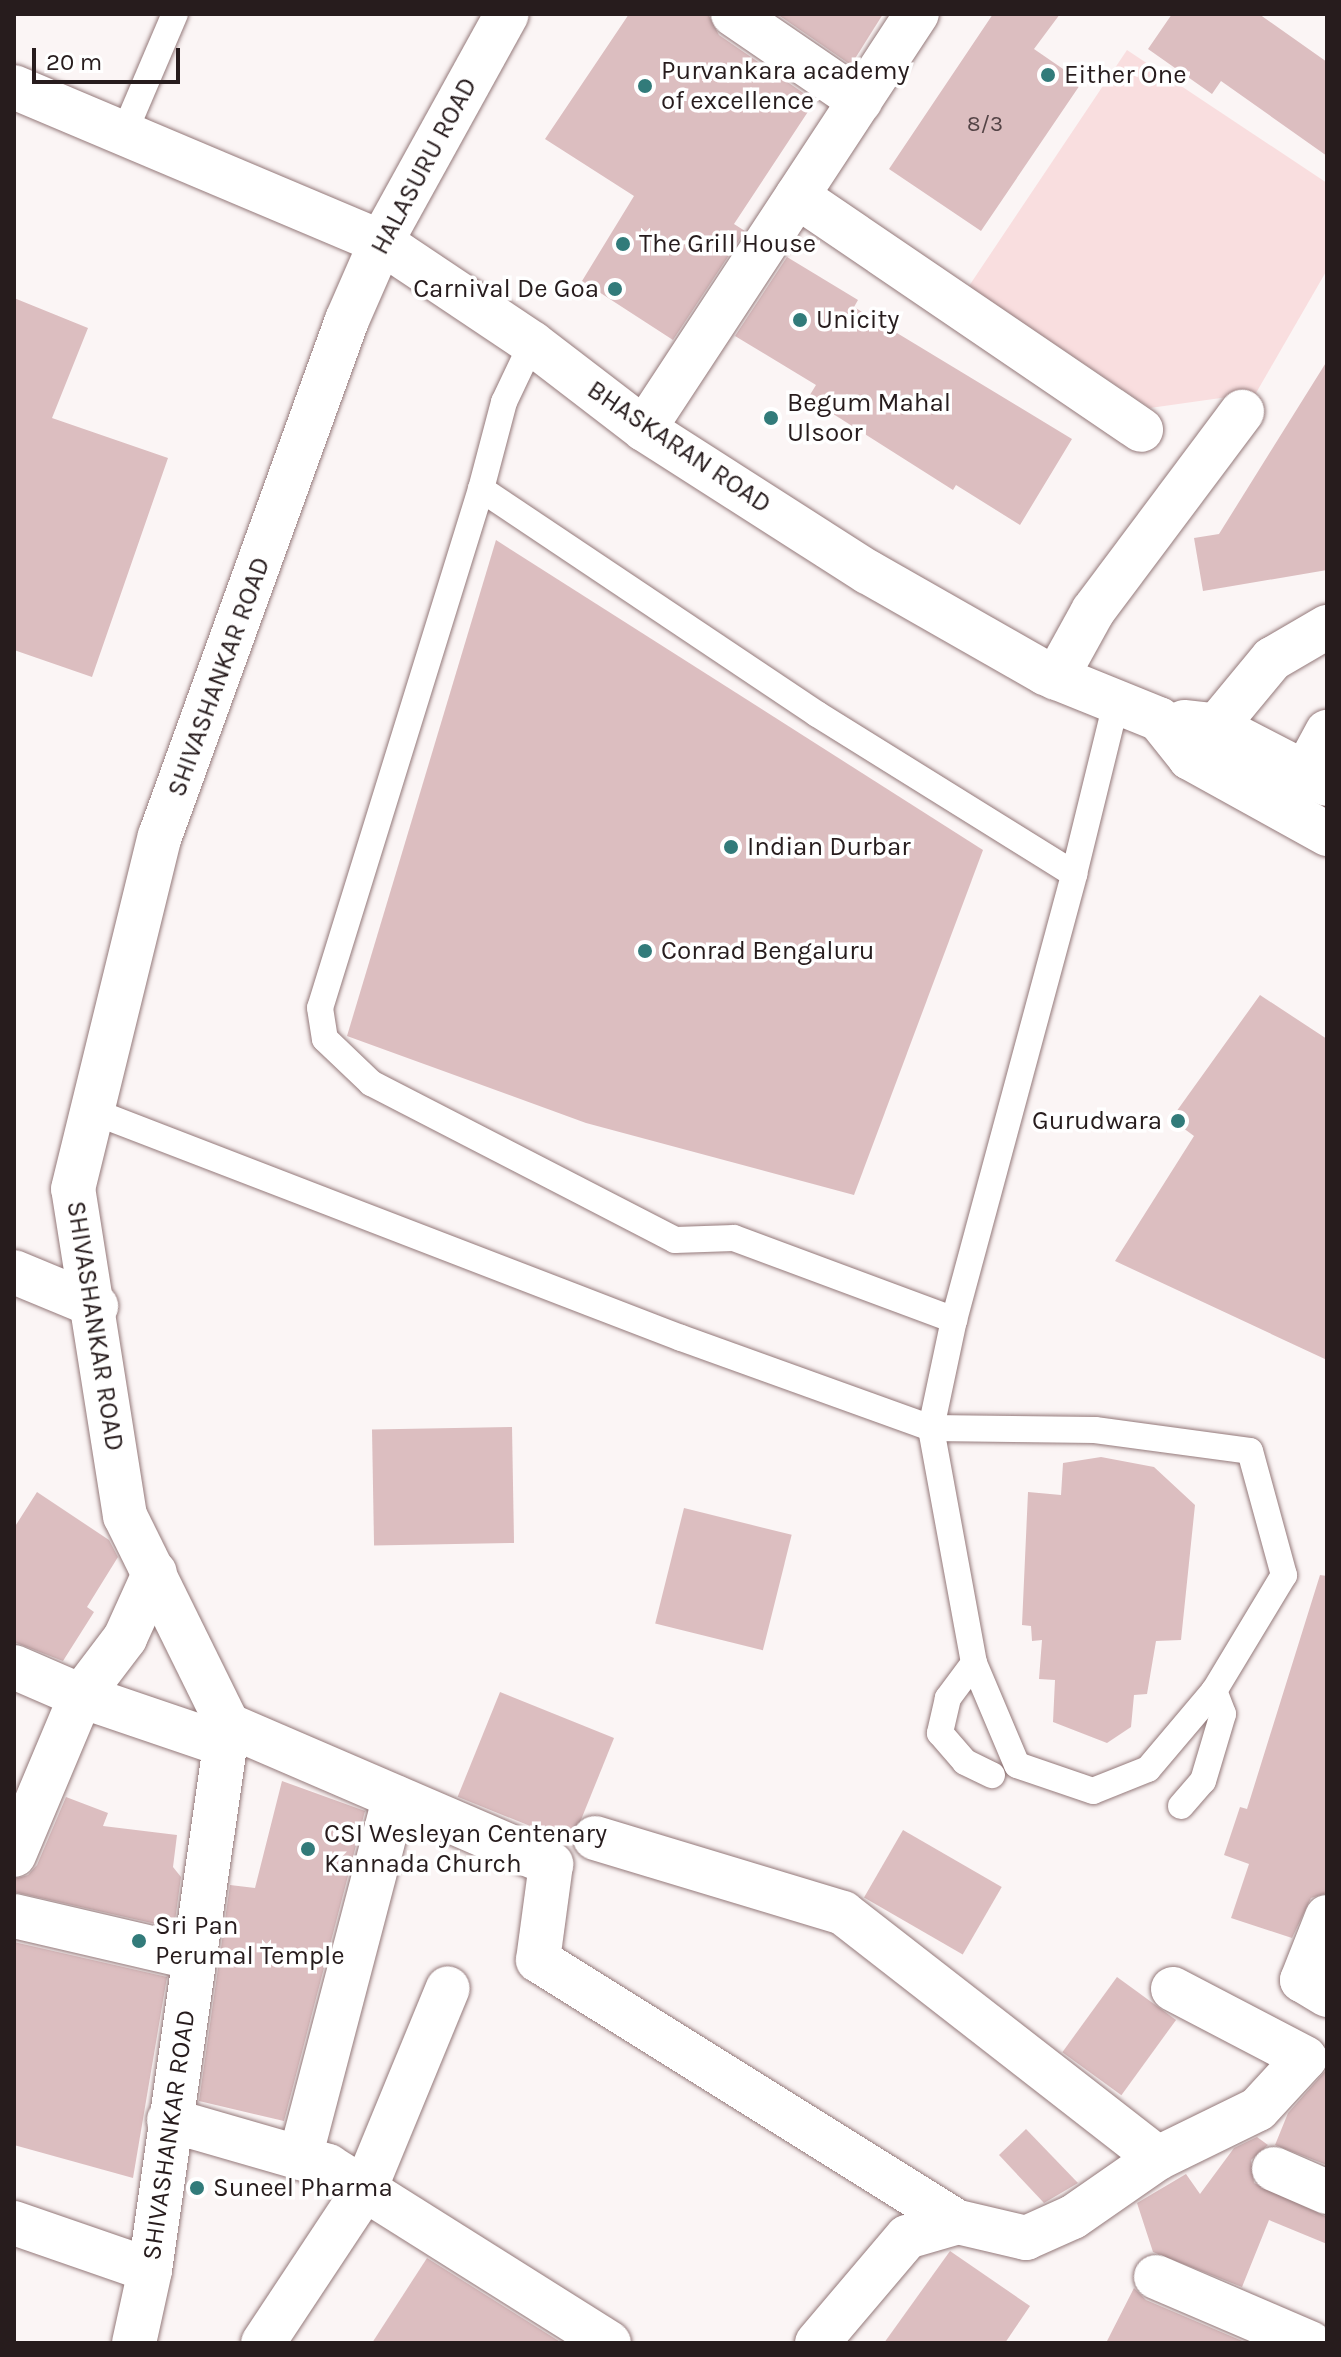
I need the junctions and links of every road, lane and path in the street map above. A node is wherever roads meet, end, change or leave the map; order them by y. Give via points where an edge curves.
1 (175, 14) edge
2 (507, 14) edge
3 (733, 14) edge
4 (917, 14) edge
5 (14, 87) edge
6 (860, 101) junction
7 (125, 131) junction
8 (797, 196) junction
9 (381, 242) junction
10 (347, 320) joint
11 (532, 343) junction
12 (1242, 412) dead end
13 (644, 429) junction
14 (1141, 430) dead end
15 (481, 489) junction
16 (1327, 627) edge
17 (1056, 678) junction
18 (1116, 703) junction
19 (1327, 732) edge
20 (1201, 742) junction
21 (1316, 778) edge
22 (1285, 811) junction
23 (1327, 834) edge
24 (1074, 874) junction
25 (92, 1111) junction
26 (14, 1272) edge
27 (96, 1306) junction
28 (954, 1320) junction
29 (931, 1428) junction
30 (155, 1572) junction
31 (974, 1663) junction
32 (14, 1667) edge
33 (81, 1696) junction
34 (1218, 1702) junction
35 (227, 1735) junction
36 (992, 1775) dead end
37 (395, 1797) junction
38 (1181, 1806) dead end
39 (595, 1838) dead end
40 (14, 1855) edge
41 (14, 1916) edge
42 (1327, 1917) edge
43 (194, 1958) junction
44 (448, 1988) dead end
45 (1173, 1989) dead end
46 (1327, 1995) edge
47 (1320, 2049) edge
48 (169, 2120) junction
49 (300, 2158) junction
50 (1158, 2158) junction
51 (1274, 2169) dead end
52 (365, 2189) junction
53 (1327, 2192) edge
54 (958, 2222) junction
55 (14, 2223) edge
56 (150, 2270) junction
57 (1156, 2277) dead end
58 (134, 2343) edge
59 (263, 2343) edge
60 (609, 2343) edge
61 (817, 2343) edge
62 (1310, 2343) edge

1 - 7 lane
2 - 9 street, HALASURU ROAD
3 - 6 street
4 - 6 street
5 - 7 street, BHASKARAN ROAD
6 - 8 street
7 - 9 street, BHASKARAN ROAD
8 - 13 street
8 - 14 street
9 - 10 street, HALASURU ROAD
9 - 11 street, BHASKARAN ROAD
10 - 25 street, SHIVASHANKAR ROAD via 160,836
11 - 13 street, BHASKARAN ROAD
11 - 15 lane via 504,402
12 - 17 street via 1093,611
13 - 17 street, BHASKARAN ROAD via 868,572
15 - 24 lane via 817,714
15 - 28 lane via 320,1008 325,1039 371,1083 675,1240 734,1238
16 - 20 street via 1272,659
17 - 18 street, BHASKARAN ROAD
18 - 20 street, BHASKARAN ROAD
18 - 24 lane
19 - 21 street
20 - 21 street
20 - 22 street, BHASKARAN ROAD
21 - 22 street
22 - 23 street, BHASKARAN ROAD
24 - 28 lane
25 - 27 street, SHIVASHANKAR ROAD via 73,1189
25 - 29 lane via 681,1338
26 - 27 street
27 - 30 street, SHIVASHANKAR ROAD via 125,1516
28 - 29 lane
29 - 31 lane
29 - 34 lane via 1095,1430 1250,1451 1284,1575
30 - 33 street via 125,1638
30 - 35 street, SHIVASHANKAR ROAD
31 - 34 lane via 1017,1765 1093,1791 1148,1769
31 - 36 lane via 948,1698 940,1733 965,1762
32 - 33 street
33 - 35 street
33 - 40 street
34 - 38 lane via 1203,1781
35 - 37 street
35 - 43 street, SHIVASHANKAR ROAD
37 - 49 street
37 - 54 street via 551,1864 538,1960
39 - 50 street via 843,1913
41 - 43 street
42 - 46 street via 1302,1980
43 - 48 street, SHIVASHANKAR ROAD
44 - 52 street
45 - 47 street
47 - 50 street via 1258,2109
48 - 49 street
48 - 56 street, SHIVASHANKAR ROAD
49 - 52 street via 328,2166
50 - 54 street via 1073,2217 1026,2238
51 - 53 street
52 - 59 street
52 - 60 street
54 - 61 street via 907,2237
55 - 56 street
56 - 58 street, SHIVASHANKAR ROAD
57 - 62 street

